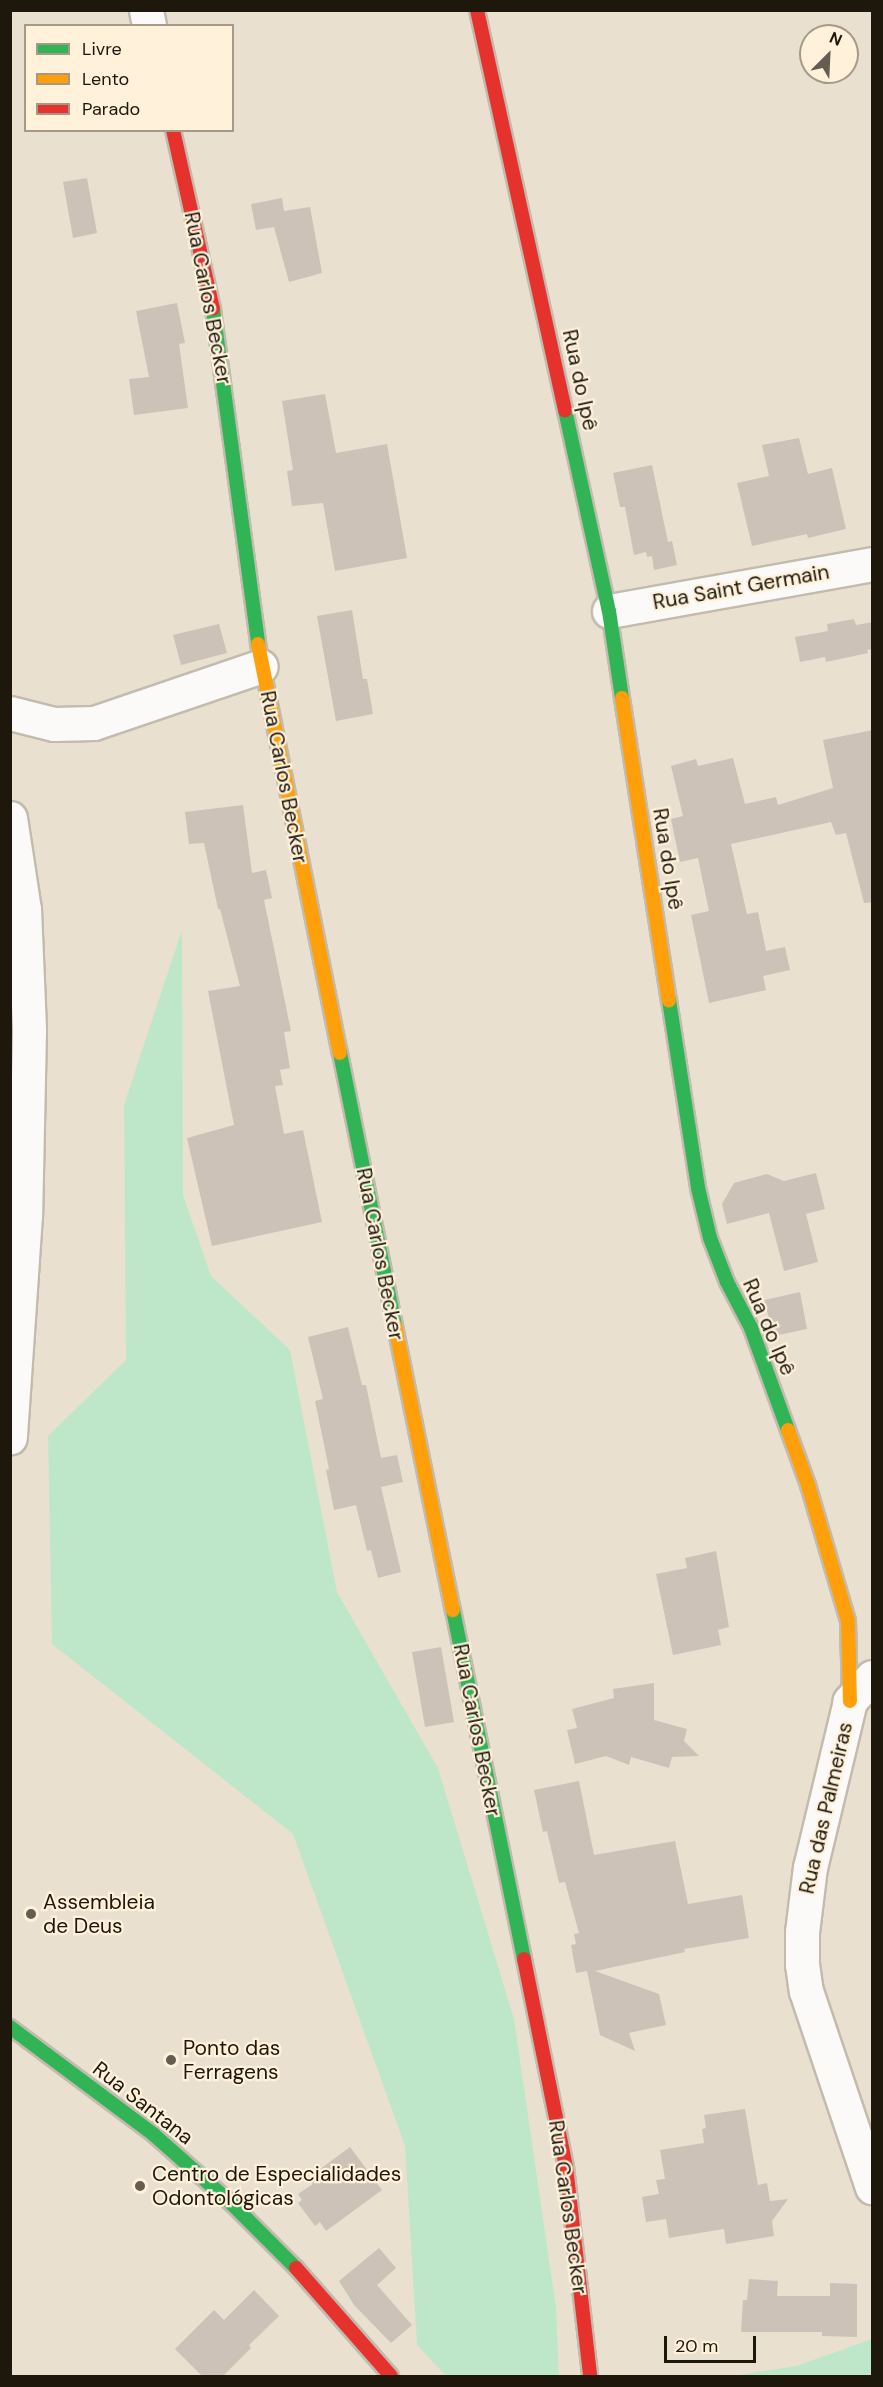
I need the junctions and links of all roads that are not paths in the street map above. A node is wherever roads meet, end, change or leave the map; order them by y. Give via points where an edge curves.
1 (477, 10) edge
2 (173, 132) edge
3 (873, 564) edge
4 (609, 611) junction
5 (261, 666) junction
6 (10, 713) edge
7 (10, 818) edge
8 (18, 1213) edge
9 (14, 1368) edge
10 (10, 1437) edge
11 (873, 1677) edge
12 (850, 1701) junction
13 (10, 2027) edge
14 (873, 2187) edge
15 (391, 2376) edge
16 (590, 2376) edge

1 - 4 street, Rua do Ipê
2 - 5 street, Rua Carlos Becker via 218,330
3 - 4 street, Rua Saint Germain
4 - 12 street, Rua do Ipê via 698,1188 710,1238 751,1328 815,1508 848,1621
5 - 6 street via 94,723 54,724
5 - 16 street, Rua Carlos Becker via 566,2167
7 - 8 street via 28,967
8 - 9 street
9 - 10 street
11 - 12 street, Rua das Palmeiras
12 - 14 street, Rua das Palmeiras via 810,1867 802,1964 806,1990
13 - 15 street, Rua Santana via 153,2134 232,2204 307,2279

